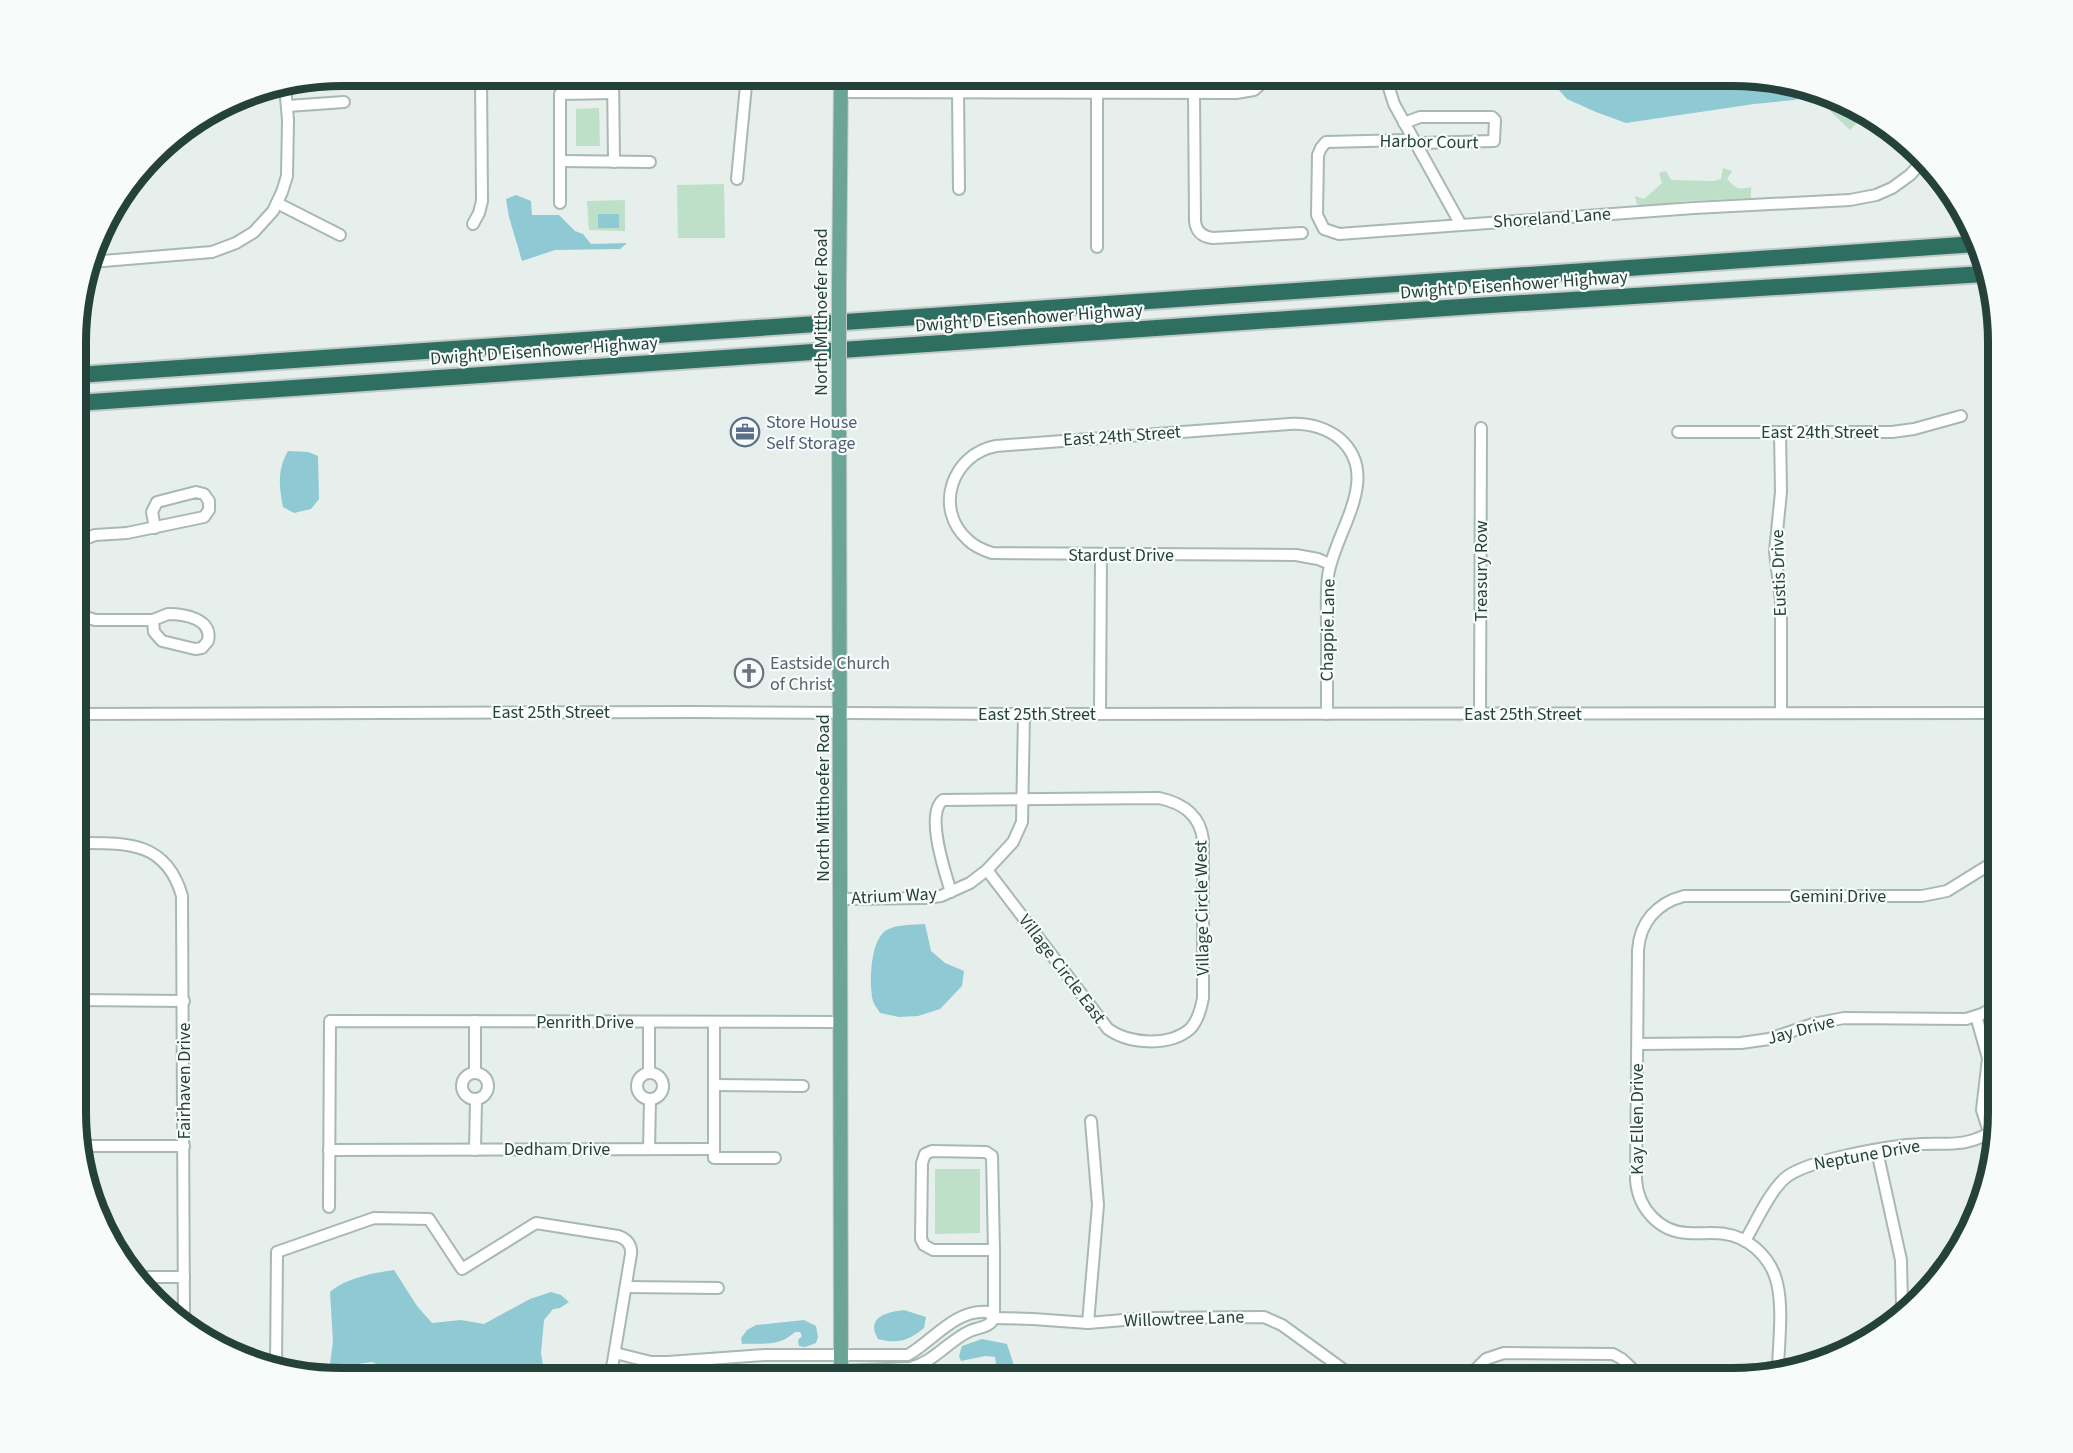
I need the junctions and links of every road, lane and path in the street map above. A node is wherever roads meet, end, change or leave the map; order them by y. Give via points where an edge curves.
1 (481, 86) edge
2 (613, 86) edge
3 (746, 86) edge
4 (841, 86) edge
5 (1259, 86) edge
6 (1388, 86) edge
7 (286, 92) edge
8 (841, 92) junction
9 (958, 92) junction
10 (613, 93) junction
11 (1097, 93) junction
12 (1194, 93) junction
13 (344, 102) dead end
14 (288, 106) junction
15 (1404, 123) junction
16 (1414, 141) junction
17 (1322, 146) joint
18 (560, 161) junction
19 (614, 162) junction
20 (650, 162) dead end
21 (1917, 166) edge
22 (737, 179) dead end
23 (959, 189) dead end
24 (277, 203) junction
25 (560, 203) dead end
26 (472, 225) dead end
27 (1461, 225) junction
28 (1302, 232) dead end
29 (340, 235) dead end
30 (1968, 245) edge
31 (1097, 247) dead end
32 (98, 261) edge
33 (1979, 274) edge
34 (86, 374) edge
35 (86, 403) edge
36 (1961, 416) dead end
37 (1318, 427) joint
38 (1481, 428) dead end
39 (1678, 432) dead end
40 (1780, 432) junction
41 (951, 492) joint
42 (155, 528) junction
43 (86, 538) edge
44 (1101, 555) junction
45 (1330, 564) junction
46 (86, 617) edge
47 (153, 620) junction
48 (841, 713) junction
49 (1780, 713) junction
50 (1988, 713) edge
51 (86, 714) edge
52 (1024, 714) junction
53 (1100, 714) junction
54 (1327, 714) junction
55 (1480, 714) junction
56 (1024, 798) junction
57 (86, 843) edge
58 (1988, 866) edge
59 (987, 870) junction
60 (951, 892) junction
61 (841, 899) junction
62 (1670, 900) joint
63 (86, 1000) edge
64 (184, 1000) junction
65 (1988, 1010) edge
66 (1976, 1016) junction
67 (475, 1021) junction
68 (649, 1022) junction
69 (714, 1022) junction
70 (841, 1022) junction
71 (1189, 1029) joint
72 (1638, 1044) junction
73 (1988, 1058) edge
74 (1988, 1058) edge
75 (475, 1073) junction
76 (649, 1073) junction
77 (714, 1085) junction
78 (803, 1086) dead end
79 (476, 1100) junction
80 (650, 1100) junction
81 (1091, 1121) dead end
82 (1987, 1126) edge
83 (1986, 1134) edge
84 (88, 1146) edge
85 (184, 1146) junction
86 (649, 1149) junction
87 (714, 1149) junction
88 (329, 1150) junction
89 (475, 1150) junction
90 (1877, 1150) junction
91 (775, 1158) dead end
92 (329, 1207) dead end
93 (1745, 1241) junction
94 (994, 1250) junction
95 (146, 1277) edge
96 (184, 1277) junction
97 (626, 1287) junction
98 (718, 1288) dead end
99 (1902, 1302) edge
100 (184, 1313) edge
101 (994, 1318) junction
102 (1088, 1323) junction
103 (841, 1354) junction
104 (908, 1354) junction
105 (740, 1356) junction
106 (276, 1359) edge
107 (1778, 1363) edge
108 (612, 1366) edge
109 (740, 1368) edge
110 (841, 1368) edge
111 (910, 1368) edge
112 (917, 1368) edge
113 (1341, 1368) edge
114 (1477, 1368) edge
115 (1631, 1368) edge

1 - 26 street via 482,201
2 - 10 street
3 - 22 street
4 - 8 main road, North Mitthoefer Road
5 - 12 street via 1246,92
6 - 15 street
7 - 14 street
8 - 9 street
8 - 48 main road, North Mitthoefer Road, bridge
9 - 11 street
9 - 23 street
10 - 18 street via 560,94
10 - 19 street
11 - 12 street
11 - 31 street
12 - 28 street via 1198,231 1210,238
13 - 14 street
14 - 24 street via 288,167
15 - 16 street
15 - 16 street, Harbor Court via 1420,117 1495,120 1493,142
16 - 17 street, Harbor Court via 1331,141
16 - 27 street
17 - 27 street, Shoreland Lane via 1318,155 1317,215 1324,229 1339,234
18 - 19 street
18 - 25 street
19 - 20 street
21 - 27 street, Shoreland Lane via 1900,183 1867,198
24 - 29 street
24 - 32 street via 254,232 218,250
30 - 34 highway, Dwight D Eisenhower Highway
33 - 35 highway, Dwight D Eisenhower Highway
36 - 40 street, East 24th Street via 1892,432
37 - 41 street, East 24th Street via 1289,424 996,446 978,451 964,462
37 - 45 street, Chappie Lane via 1345,443 1358,472 1355,496
38 - 55 street, Treasury Row
39 - 40 street, East 24th Street
40 - 49 street, Eustis Drive via 1781,496 1775,552 1781,601
41 - 44 street, Stardust Drive via 950,505 957,527 980,548 1001,554
42 - 42 street via 204,517 209,501 196,492 157,502 152,512
42 - 43 street
44 - 45 street, Stardust Drive via 1296,555
44 - 53 street
45 - 54 street, Chappie Lane
46 - 47 street
47 - 47 street via 176,614 201,621 208,629 208,641 195,649 162,641 154,632
48 - 51 street, East 25th Street
48 - 52 street, East 25th Street
48 - 61 main road, North Mitthoefer Road
49 - 50 street, East 25th Street
49 - 55 street, East 25th Street
52 - 53 street, East 25th Street
52 - 56 street, Atrium Way
53 - 54 street, East 25th Street
54 - 55 street, East 25th Street
56 - 59 street, Atrium Way via 1019,833
56 - 60 street, Village Circle West via 947,798 940,802 937,838
56 - 71 street, Village Circle West via 1159,798 1176,802 1193,815 1203,840 1203,998 1198,1017
57 - 64 street, Fairhaven Drive via 126,843 148,851 170,869 182,896
58 - 62 street, Gemini Drive via 1947,891 1922,897 1696,895
59 - 60 street, Atrium Way
59 - 71 street, Village Circle East via 1108,1029 1124,1038 1147,1040 1171,1038
60 - 61 street, Atrium Way via 925,898
61 - 70 main road, North Mitthoefer Road
62 - 72 street, Kay Ellen Drive via 1649,917 1640,938
63 - 64 street
64 - 85 street, Fairhaven Drive
65 - 66 street, Jay Drive
66 - 72 street, Jay Drive via 1844,1018 1741,1043
66 - 73 street
67 - 68 street, Penrith Drive
67 - 75 street
67 - 88 street, Penrith Drive via 330,1021
68 - 69 street, Penrith Drive
68 - 76 street
69 - 70 street, Penrith Drive
69 - 77 street
70 - 103 main road, North Mitthoefer Road
72 - 93 street, Kay Ellen Drive via 1636,1180 1643,1205 1650,1216 1669,1229 1728,1234
74 - 82 street via 1982,1107
75 - 79 street via 486,1079 488,1087 485,1095
75 - 79 street via 466,1076 461,1088 465,1096
76 - 80 street via 657,1075 663,1086 658,1097
76 - 80 street via 640,1076 636,1084 638,1094
77 - 78 street
77 - 87 street
79 - 89 street
80 - 86 street
81 - 102 street via 1098,1205
83 - 90 street, Neptune Drive via 1956,1144
84 - 85 street
85 - 96 street, Fairhaven Drive
86 - 87 street, Dedham Drive
86 - 89 street, Dedham Drive
87 - 91 street, Dedham Drive via 714,1158
88 - 89 street, Dedham Drive
88 - 92 street
90 - 93 street, Neptune Drive via 1793,1171 1777,1187
90 - 99 street via 1901,1260
93 - 107 street, Kay Ellen Drive via 1767,1260 1777,1281
94 - 94 street via 992,1156 986,1152 927,1153 922,1163 924,1245 933,1250
94 - 101 street
95 - 96 street
96 - 100 street, Fairhaven Drive
97 - 98 street
97 - 106 street via 631,1249 627,1240 618,1236 536,1223 462,1269 429,1219 374,1218 277,1252
97 - 108 street
101 - 102 street, Willowtree Lane
101 - 104 street, Willowtree Lane via 988,1312 966,1314
101 - 112 street, Willowtree Lane
102 - 113 street, Willowtree Lane via 1264,1317 1282,1325
103 - 104 street
103 - 105 street
103 - 110 main road, North Mitthoefer Road
104 - 111 street
105 - 108 street
105 - 109 street
114 - 115 street via 1486,1359 1504,1353 1616,1355

